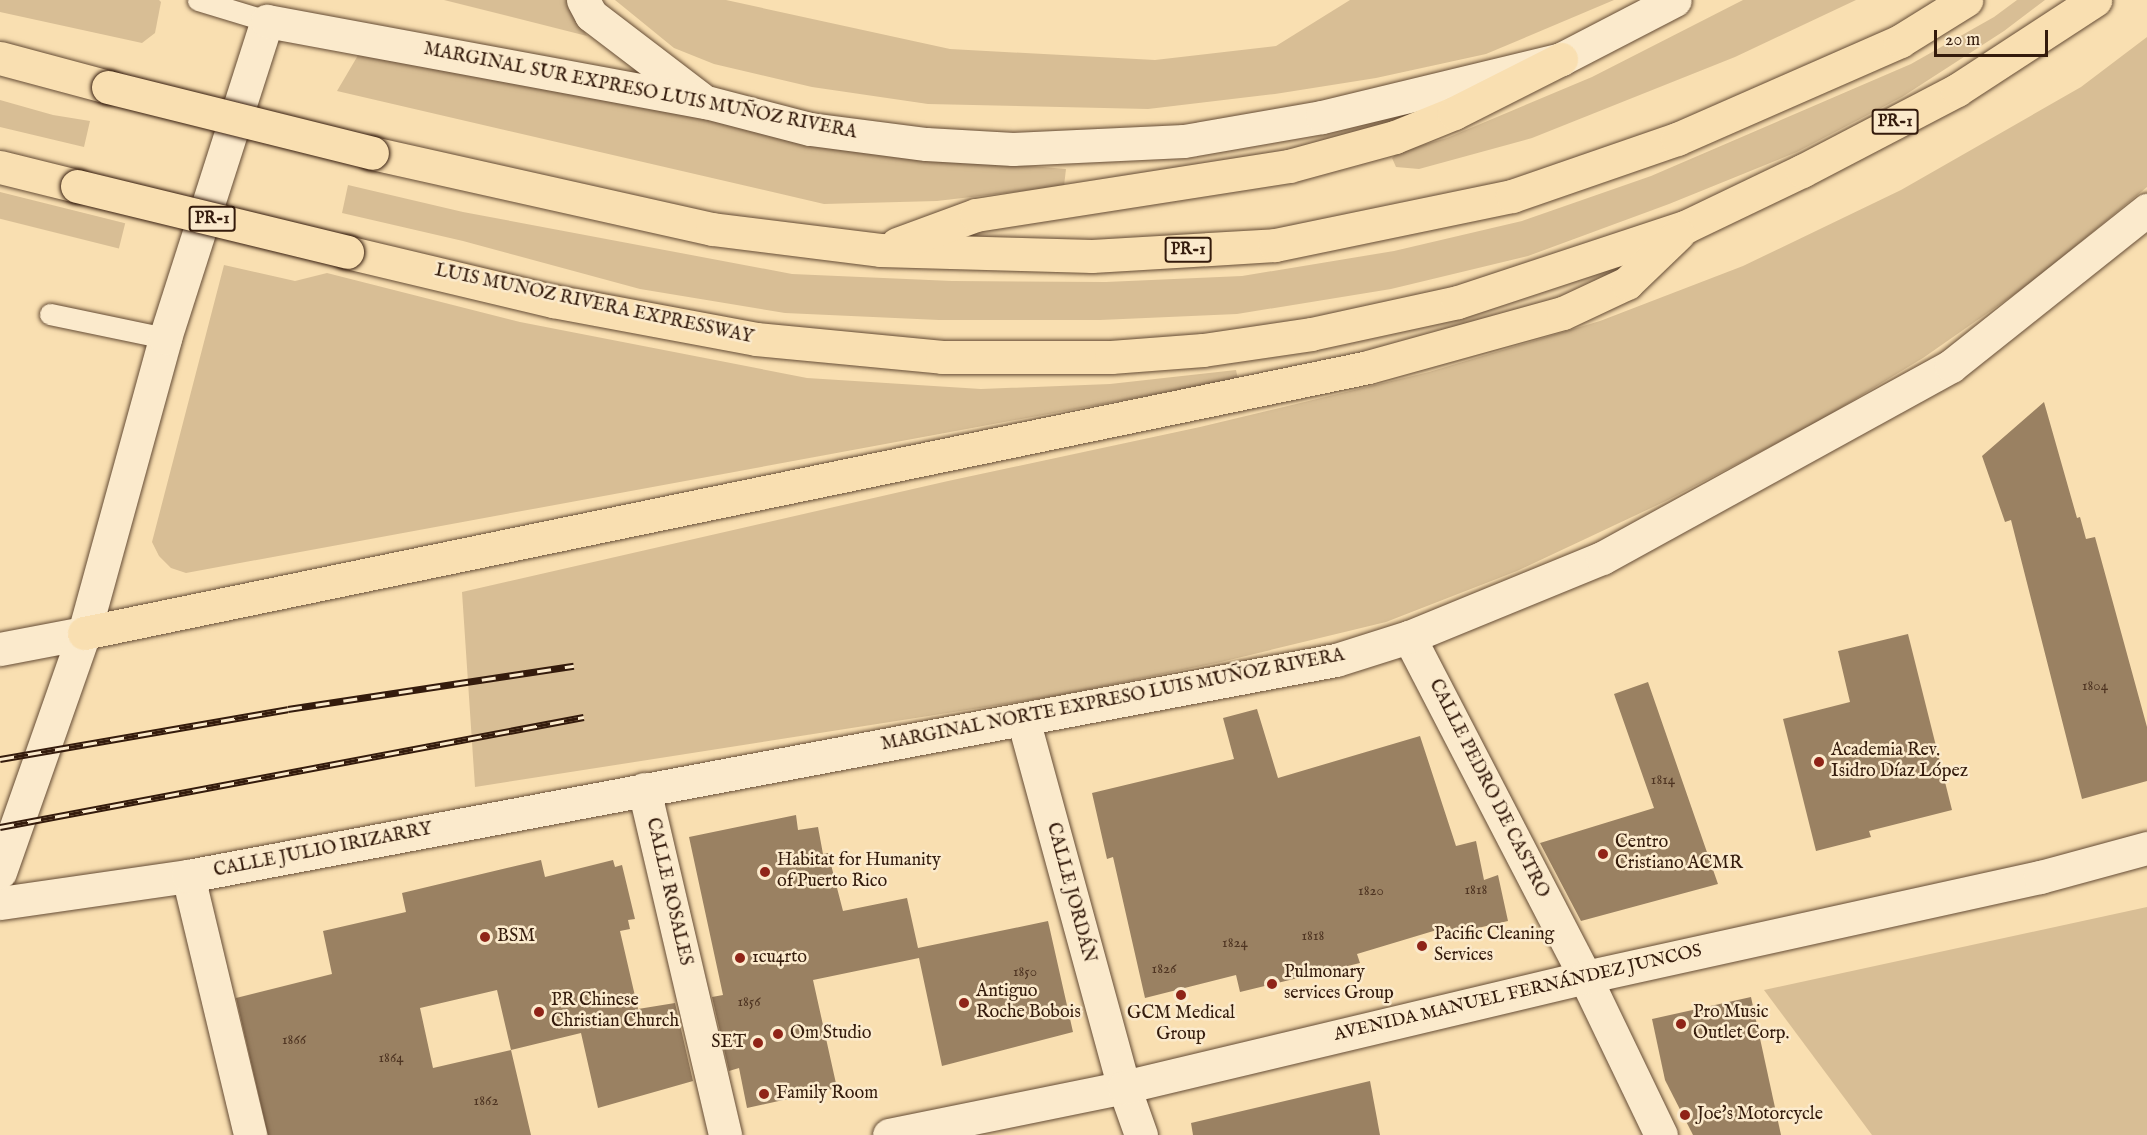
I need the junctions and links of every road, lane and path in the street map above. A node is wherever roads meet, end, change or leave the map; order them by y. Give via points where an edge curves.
1 (198, 0) edge
2 (583, 0) edge
3 (1675, 0) edge
4 (1966, 0) edge
5 (2095, 0) edge
6 (270, 11) edge
7 (0, 58) edge
8 (1561, 59) junction
9 (706, 102) junction
10 (0, 167) edge
11 (2147, 210) edge
12 (1685, 227) junction
13 (880, 250) junction
14 (50, 314) dead end
15 (165, 338) junction
16 (84, 633) junction
17 (1409, 637) junction
18 (0, 650) edge
19 (1023, 719) junction
20 (644, 789) junction
21 (2147, 848) edge
22 (0, 872) edge
23 (188, 876) junction
24 (0, 903) edge
25 (1585, 977) junction
26 (1124, 1087) junction
27 (250, 1135) edge
28 (725, 1135) edge
29 (889, 1135) edge
30 (1141, 1135) edge
31 (1661, 1135) edge

1 - 6 lane
2 - 9 street via 591,15
3 - 8 street, MARGINAL SUR EXPRESO LUIS MUÑOZ RIVERA
4 - 13 highway, PR-1 via 1900,41 1828,74 1677,139 1512,196 1275,245 1092,256
5 - 12 highway, LUIS MUNOZ RIVERA EXPRESSWAY / PR-1 via 1957,90
6 - 9 street, MARGINAL SUR EXPRESO LUIS MUÑOZ RIVERA
6 - 15 street
7 - 13 highway, PR-1, bridge via 372,153 712,229
8 - 9 street, MARGINAL SUR EXPRESO LUIS MUÑOZ RIVERA via 1322,117 1184,141 1013,148 926,144 810,129
8 - 13 highway via 1454,113 1395,137 1289,166 976,214
10 - 12 highway, LUIS MUNOZ RIVERA EXPRESSWAY / PR-1, bridge via 553,301 756,339 942,357 1112,357 1203,350 1311,334 1447,304
11 - 17 street, MARGINAL NORTE EXPRESO LUIS MUÑOZ RIVERA via 1952,366 1602,558
12 - 16 highway via 1627,282 1563,313 1368,367
14 - 15 lane
15 - 16 street
16 - 18 street
16 - 22 street
17 - 19 street, MARGINAL NORTE EXPRESO LUIS MUÑOZ RIVERA via 1336,660
17 - 25 street, CALLE PEDRO DE CASTRO
19 - 20 street, MARGINAL NORTE EXPRESO LUIS MUÑOZ RIVERA
19 - 26 street, CALLE JORDÁN
20 - 23 street, CALLE JULIO IRIZARRY
20 - 28 street, CALLE ROSALES
21 - 25 street, AVENIDA MANUEL FERNÁNDEZ JUNCOS via 2040,877
23 - 24 street, CALLE JULIO IRIZARRY
23 - 27 street
25 - 26 street, AVENIDA MANUEL FERNÁNDEZ JUNCOS
25 - 31 street, CALLE PEDRO DE CASTRO
26 - 29 street, AVENIDA MANUEL FERNÁNDEZ JUNCOS
26 - 30 street, CALLE JORDÁN

